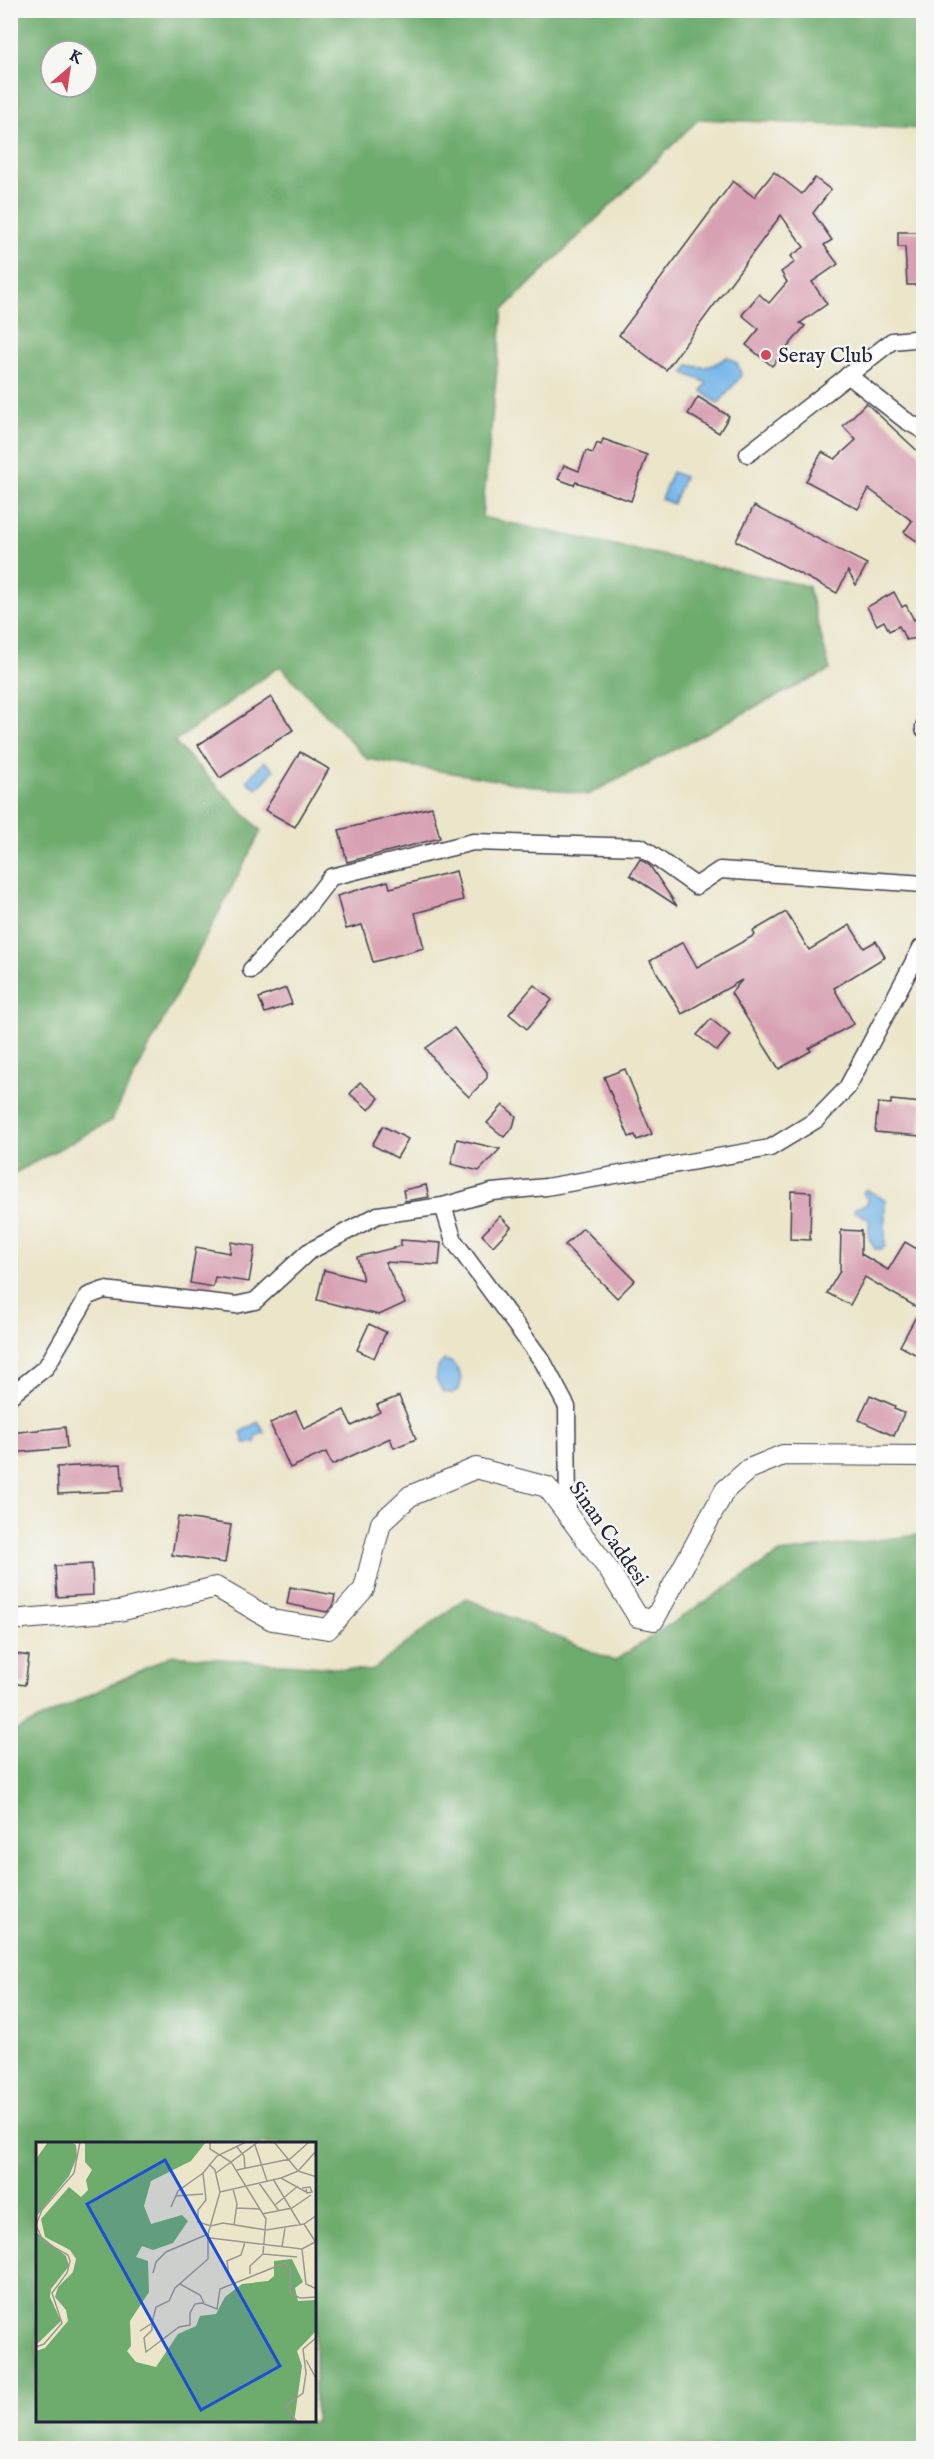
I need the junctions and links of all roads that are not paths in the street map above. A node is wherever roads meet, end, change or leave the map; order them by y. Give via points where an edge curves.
1 (924, 338) edge
2 (848, 375) junction
3 (924, 431) edge
4 (748, 454) dead end
5 (924, 884) edge
6 (924, 948) edge
7 (251, 970) dead end
8 (443, 1206) junction
9 (10, 1396) edge
10 (924, 1456) edge
11 (568, 1515) junction
12 (10, 1620) edge

1 - 2 street via 892,341
2 - 3 street
2 - 4 street
5 - 7 street via 720,870 696,886 641,847 473,843 331,877
6 - 8 street via 847,1088 816,1120 770,1148 546,1187 492,1192
8 - 9 street via 378,1215 308,1252 255,1301 236,1305 104,1290 88,1296 46,1367
8 - 11 street via 454,1241 543,1362 567,1407
10 - 11 street, Sinan Caddesi via 783,1455 749,1469 725,1490 654,1620 638,1617
11 - 12 street, Sinan Caddesi via 547,1487 476,1468 410,1496 381,1523 364,1589 328,1629 272,1620 216,1587 119,1611

